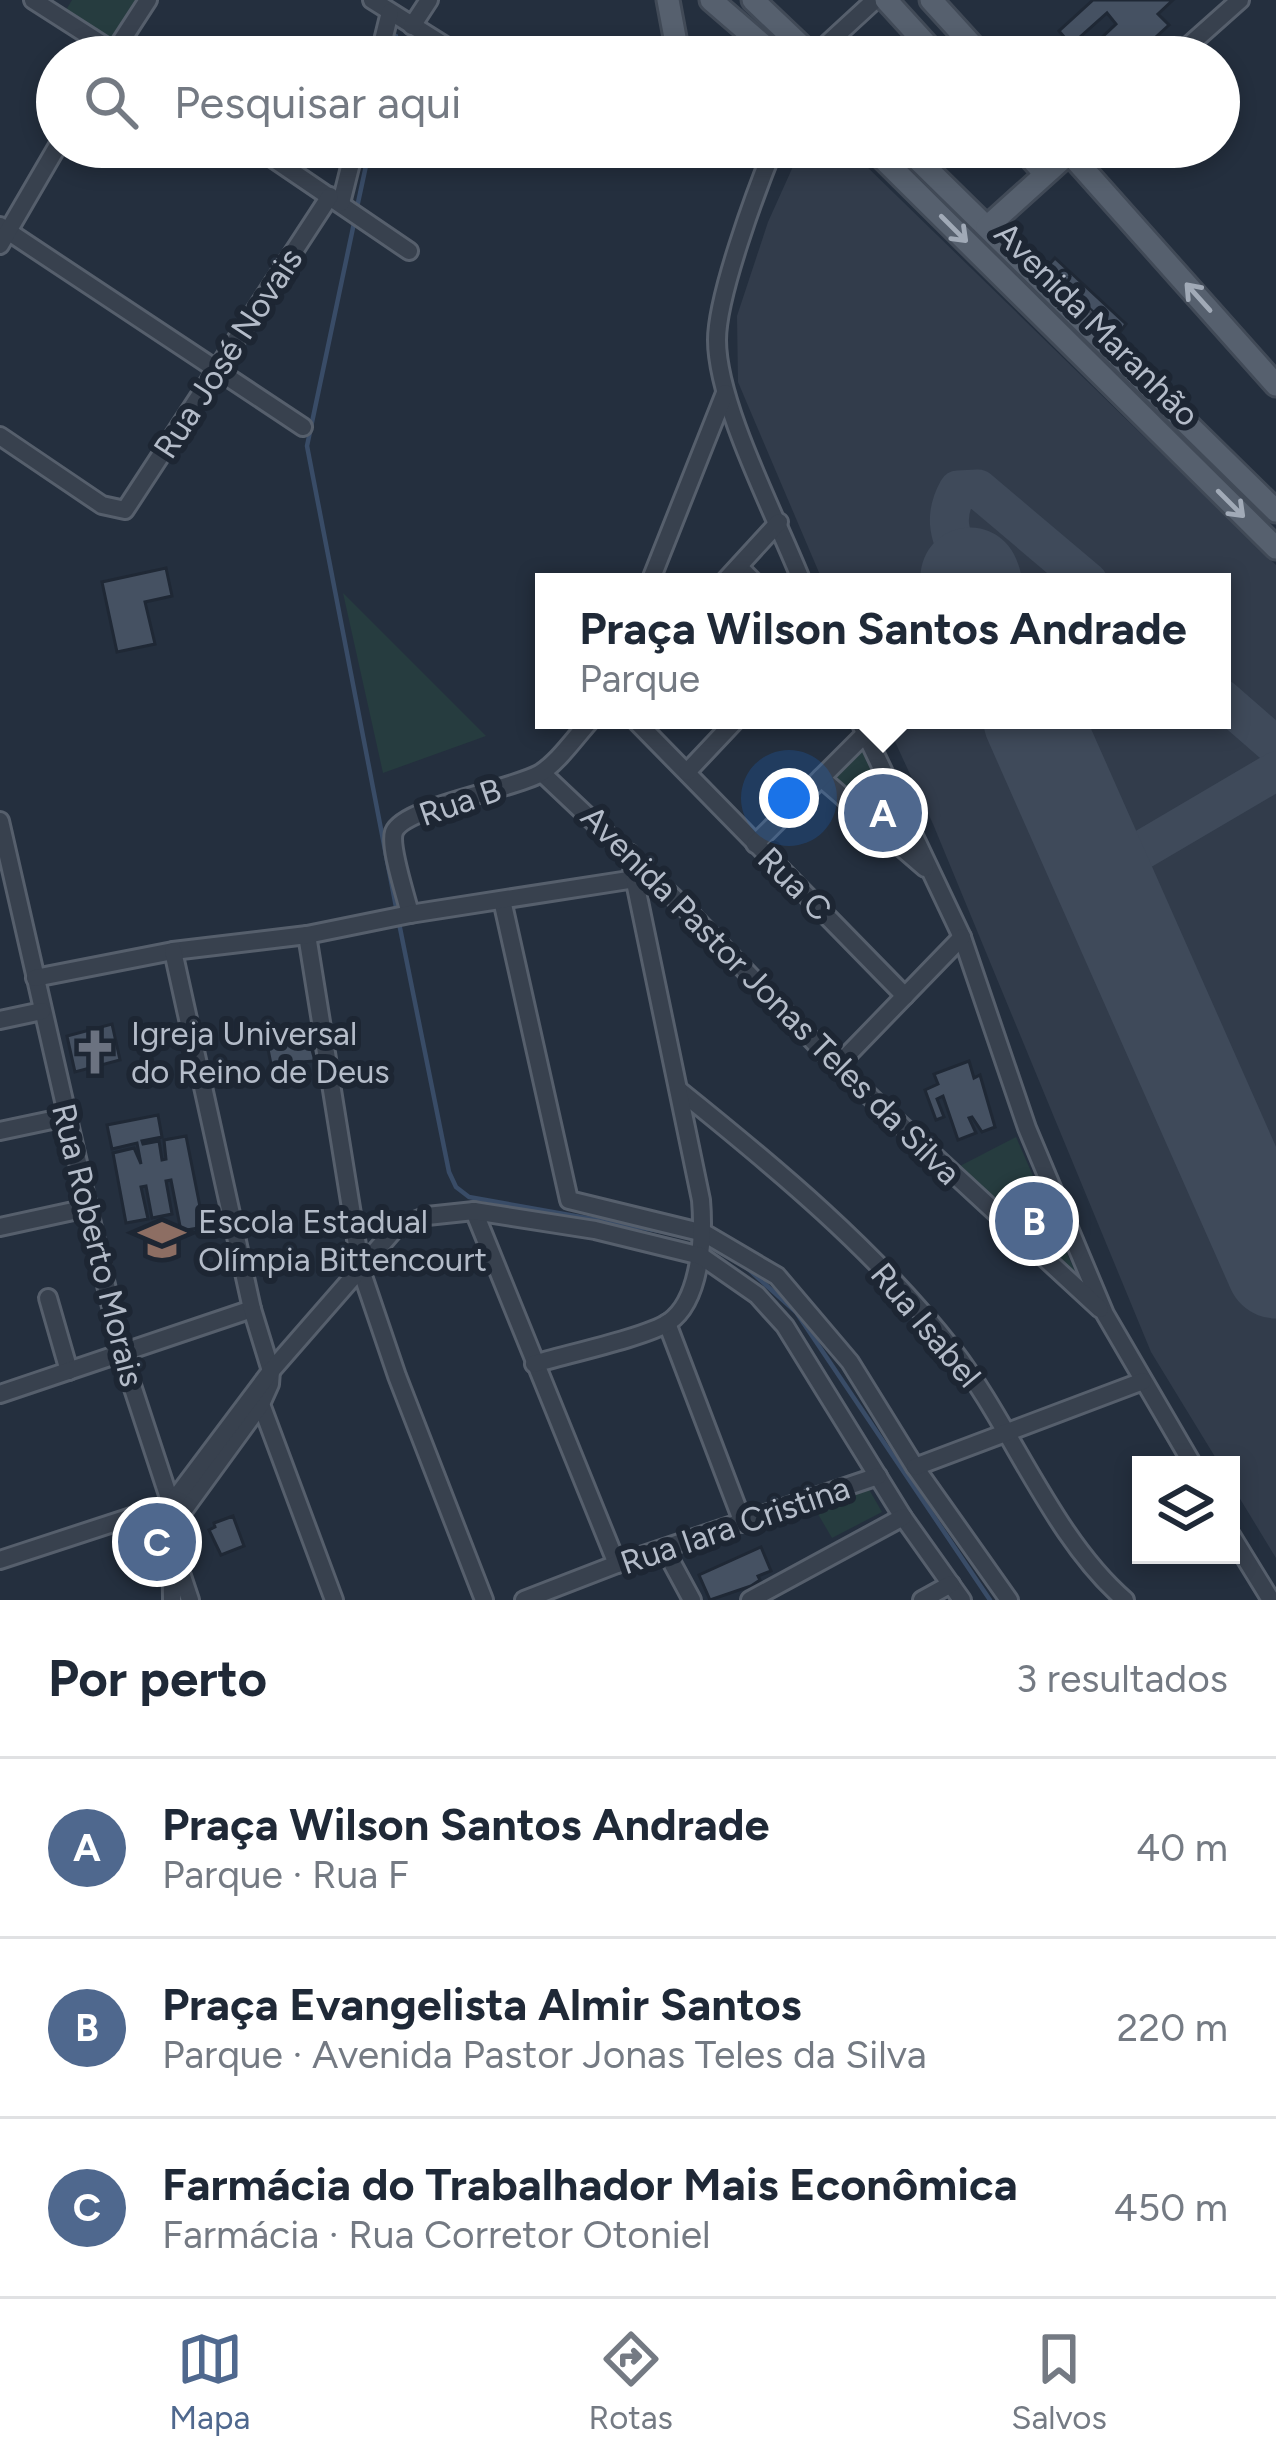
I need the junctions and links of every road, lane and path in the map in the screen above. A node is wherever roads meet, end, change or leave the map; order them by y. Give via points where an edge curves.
1 (33, 0) edge
2 (148, 0) edge
3 (372, 0) edge
4 (429, 0) edge
5 (668, 0) edge
6 (710, 0) edge
7 (753, 0) edge
8 (875, 0) edge
9 (886, 0) edge
10 (931, 0) edge
11 (1240, 0) edge
12 (390, 13) junction
13 (412, 26) junction
14 (87, 36) edge
15 (127, 36) edge
16 (384, 36) edge
17 (428, 36) edge
18 (675, 36) edge
19 (753, 36) edge
20 (791, 36) edge
21 (836, 36) edge
22 (919, 36) edge
23 (963, 36) edge
24 (1200, 36) edge
25 (44, 168) edge
26 (288, 168) edge
27 (348, 168) edge
28 (766, 168) edge
29 (892, 168) edge
30 (927, 168) edge
31 (1040, 168) edge
32 (1050, 168) edge
33 (1087, 168) edge
34 (1045, 173) junction
35 (335, 199) junction
36 (988, 227) junction
37 (3, 234) edge
38 (409, 251) dead end
39 (216, 372) junction
40 (1276, 385) edge
41 (725, 393) junction
42 (303, 427) dead end
43 (0, 436) edge
44 (1208, 443) junction
45 (1190, 463) junction
46 (1276, 511) edge
47 (779, 523) junction
48 (1276, 548) edge
49 (739, 567) junction
50 (654, 573) edge
51 (733, 573) edge
52 (745, 573) edge
53 (798, 573) edge
54 (583, 729) edge
55 (644, 729) edge
56 (727, 729) edge
57 (860, 729) edge
58 (863, 729) edge
59 (686, 772) junction
60 (542, 773) junction
61 (821, 778) junction
62 (0, 821) edge
63 (755, 844) junction
64 (4, 850) edge
65 (628, 852) junction
66 (930, 873) junction
67 (635, 879) junction
68 (502, 900) junction
69 (410, 914) junction
70 (307, 935) junction
71 (962, 937) junction
72 (173, 951) junction
73 (35, 978) junction
74 (905, 996) junction
75 (42, 1011) junction
76 (0, 1020) edge
77 (837, 1066) junction
78 (679, 1090) junction
79 (66, 1117) junction
80 (0, 1131) edge
81 (87, 1208) junction
82 (474, 1210) junction
83 (0, 1227) edge
84 (704, 1233) junction
85 (700, 1256) junction
86 (361, 1270) junction
87 (48, 1298) dead end
88 (252, 1309) junction
89 (1105, 1314) junction
90 (667, 1324) junction
91 (122, 1355) junction
92 (534, 1364) junction
93 (271, 1371) junction
94 (69, 1372) junction
95 (1143, 1381) junction
96 (0, 1394) edge
97 (261, 1404) junction
98 (1009, 1430) junction
99 (1188, 1456) edge
100 (915, 1467) junction
101 (878, 1476) junction
102 (171, 1504) junction
103 (903, 1517) junction
104 (743, 1522) junction
105 (173, 1525) junction
106 (173, 1550) junction
107 (665, 1550) junction
108 (1240, 1550) edge
109 (0, 1560) edge
110 (616, 1564) junction
111 (957, 1592) edge
112 (172, 1600) edge
113 (190, 1600) edge
114 (334, 1600) edge
115 (484, 1600) edge
116 (524, 1600) edge
117 (692, 1600) edge
118 (750, 1600) edge
119 (922, 1600) edge
120 (1009, 1600) edge
121 (1125, 1600) edge
122 (1271, 1600) edge

1 - 14 street
2 - 15 street
3 - 12 street
4 - 13 street
5 - 18 main road
6 - 19 main road
7 - 20 main road
8 - 21 street
9 - 22 main road
10 - 23 main road
11 - 24 street
12 - 13 street
12 - 16 street
13 - 17 street
25 - 37 street
26 - 35 street
27 - 35 street, Rua José Novais
28 - 41 street via 717,324
29 -> 45 main road, Avenida Maranhão
30 - 36 main road, Avenida Maranhão
31 - 34 main road
32 - 34 main road
40 -> 33 main road
34 - 36 main road
35 - 38 street
35 - 39 street, Rua José Novais
36 - 44 main road, Avenida Maranhão
37 - 39 street
39 - 42 street
39 - 43 street, Rua José Novais via 124,510 102,505
41 - 47 street
41 - 50 street
44 - 45 main road
44 - 46 main road, Avenida Maranhão
45 -> 48 main road, Avenida Maranhão
47 - 49 street
47 - 53 street
49 - 51 street
49 - 52 street
54 - 60 street, Rua B
55 - 59 street, Rua C
56 - 59 street
57 - 61 street
58 - 66 street
59 - 63 street, Rua C
60 - 65 street, Avenida Pastor Jonas Teles da Silva
60 - 69 street, Rua B via 398,825 392,838
61 - 63 street
61 - 66 street
62 - 64 street, Rua Roberto Morais
63 - 74 street, Rua C
64 - 73 street, Rua Roberto Morais
65 - 67 street
65 - 77 street, Avenida Pastor Jonas Teles da Silva
66 - 71 street
67 - 68 street
67 - 78 street
68 - 69 street
68 - 84 street via 568,1200
69 - 70 street
70 - 72 street
70 - 86 street
71 - 74 street
71 - 89 street via 1028,1128
72 - 73 street
72 - 88 street
73 - 75 street, Rua Roberto Morais
74 - 77 street
75 - 76 street
75 - 79 street, Rua Roberto Morais
77 - 89 street, Avenida Pastor Jonas Teles da Silva
78 - 84 street
78 - 98 street, Rua Isabel via 912,1301
79 - 80 street
79 - 81 street, Rua Roberto Morais
81 - 83 street
81 - 91 street, Rua Roberto Morais
82 - 85 street
82 - 86 street via 409,1222
82 - 92 street
84 - 85 street
84 - 100 street via 761,1263 797,1295
85 - 90 street via 685,1306
85 - 101 street via 758,1295 785,1326
86 - 93 street
86 - 115 street
87 - 94 street
88 - 91 street
88 - 93 street
89 - 95 street
90 - 92 street
90 - 104 street
91 - 94 street
91 - 102 street, Rua Roberto Morais
92 - 110 street
93 - 97 street
93 - 102 street
94 - 96 street
95 - 98 street
95 - 99 street
97 - 105 street
97 - 114 street
98 - 100 street
98 - 121 street, Rua Isabel via 1059,1518
100 - 120 street
101 - 103 street
101 - 104 street, Rua Iara Cristina
102 - 105 street, Rua Roberto Morais
102 - 109 street
103 - 111 street
103 - 118 street
104 - 107 street, Rua Iara Cristina
105 - 106 street, Rua Roberto Morais
106 - 112 street, Rua Roberto Morais
106 - 113 street
107 - 110 street, Rua Iara Cristina
107 - 117 street
108 - 122 street
110 - 116 street, Rua Iara Cristina
111 - 119 street

